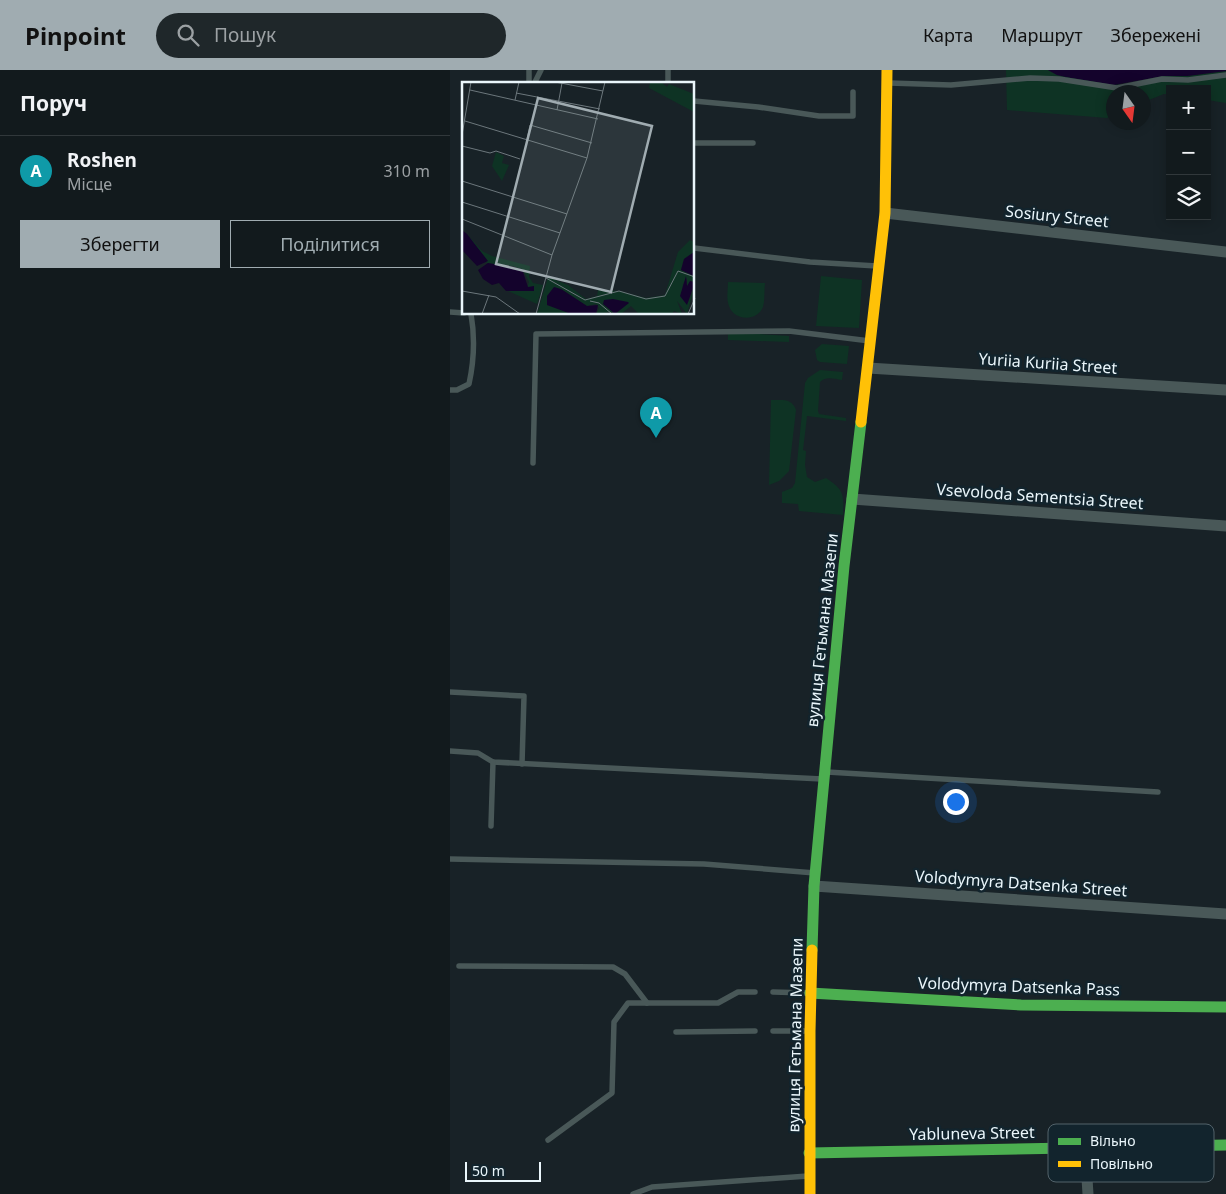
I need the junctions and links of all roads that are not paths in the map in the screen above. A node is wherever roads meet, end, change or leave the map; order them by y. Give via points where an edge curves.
1 (541, 70) edge
2 (887, 70) edge
3 (1226, 75) edge
4 (535, 82) edge
5 (886, 83) junction
6 (853, 92) dead end
7 (695, 101) edge
8 (695, 143) edge
9 (753, 143) dead end
10 (885, 213) junction
11 (695, 248) edge
12 (1226, 252) edge
13 (879, 267) junction
14 (471, 315) edge
15 (870, 342) junction
16 (868, 368) junction
17 (450, 390) edge
18 (1226, 390) edge
19 (533, 463) dead end
20 (852, 499) junction
21 (1226, 526) edge
22 (450, 692) edge
23 (450, 751) edge
24 (493, 762) junction
25 (522, 764) junction
26 (824, 775) junction
27 (1158, 792) dead end
28 (491, 826) dead end
29 (450, 859) edge
30 (816, 873) junction
31 (814, 886) junction
32 (1226, 914) edge
33 (459, 966) dead end
34 (754, 992) dead end
35 (773, 992) dead end
36 (810, 993) junction
37 (647, 1003) junction
38 (1226, 1007) edge
39 (755, 1031) dead end
40 (773, 1031) dead end
41 (810, 1031) junction
42 (676, 1032) dead end
43 (548, 1140) dead end
44 (1048, 1149) edge
45 (809, 1153) junction
46 (810, 1176) junction
47 (633, 1194) edge
48 (810, 1194) edge

1 - 4 lane
2 - 5 street, вулиця Гетьмана Мазепи
3 - 5 lane via 1188,80 1162,79 1117,88 1030,78 950,85
5 - 10 street, вулиця Гетьмана Мазепи
6 - 7 lane via 852,116 819,116
8 - 9 lane
10 - 12 street, Sosiury Street
10 - 13 street, вулиця Гетьмана Мазепи
11 - 13 lane
13 - 15 street, вулиця Гетьмана Мазепи
14 - 17 lane via 473,368 469,384
15 - 16 street, вулиця Гетьмана Мазепи
15 - 19 lane via 789,331 536,334
16 - 18 street, Yuriia Kuriia Street
16 - 20 street, вулиця Гетьмана Мазепи
20 - 21 street, Vsevoloda Sementsia Street
20 - 26 street, вулиця Гетьмана Мазепи
22 - 25 lane via 524,696
23 - 24 lane via 478,753
24 - 25 lane
24 - 28 lane
25 - 26 lane
26 - 27 lane
26 - 30 street, вулиця Гетьмана Мазепи
29 - 30 lane via 704,864
30 - 31 street, вулиця Гетьмана Мазепи
31 - 32 street, Volodymyra Datsenka Street
31 - 36 street, вулиця Гетьмана Мазепи
33 - 37 lane via 612,967 625,974
34 - 37 lane via 738,992 718,1003
35 - 36 lane
36 - 38 street, Volodymyra Datsenka Pass via 1020,1005
36 - 41 street, вулиця Гетьмана Мазепи
37 - 43 lane via 628,1003 614,1022 612,1093
39 - 42 lane
40 - 41 lane
41 - 45 street, вулиця Гетьмана Мазепи
44 - 45 street, Yabluneva Street
45 - 46 street, вулиця Гетьмана Мазепи
46 - 47 lane via 652,1187
46 - 48 street, вулиця Гетьмана Мазепи

